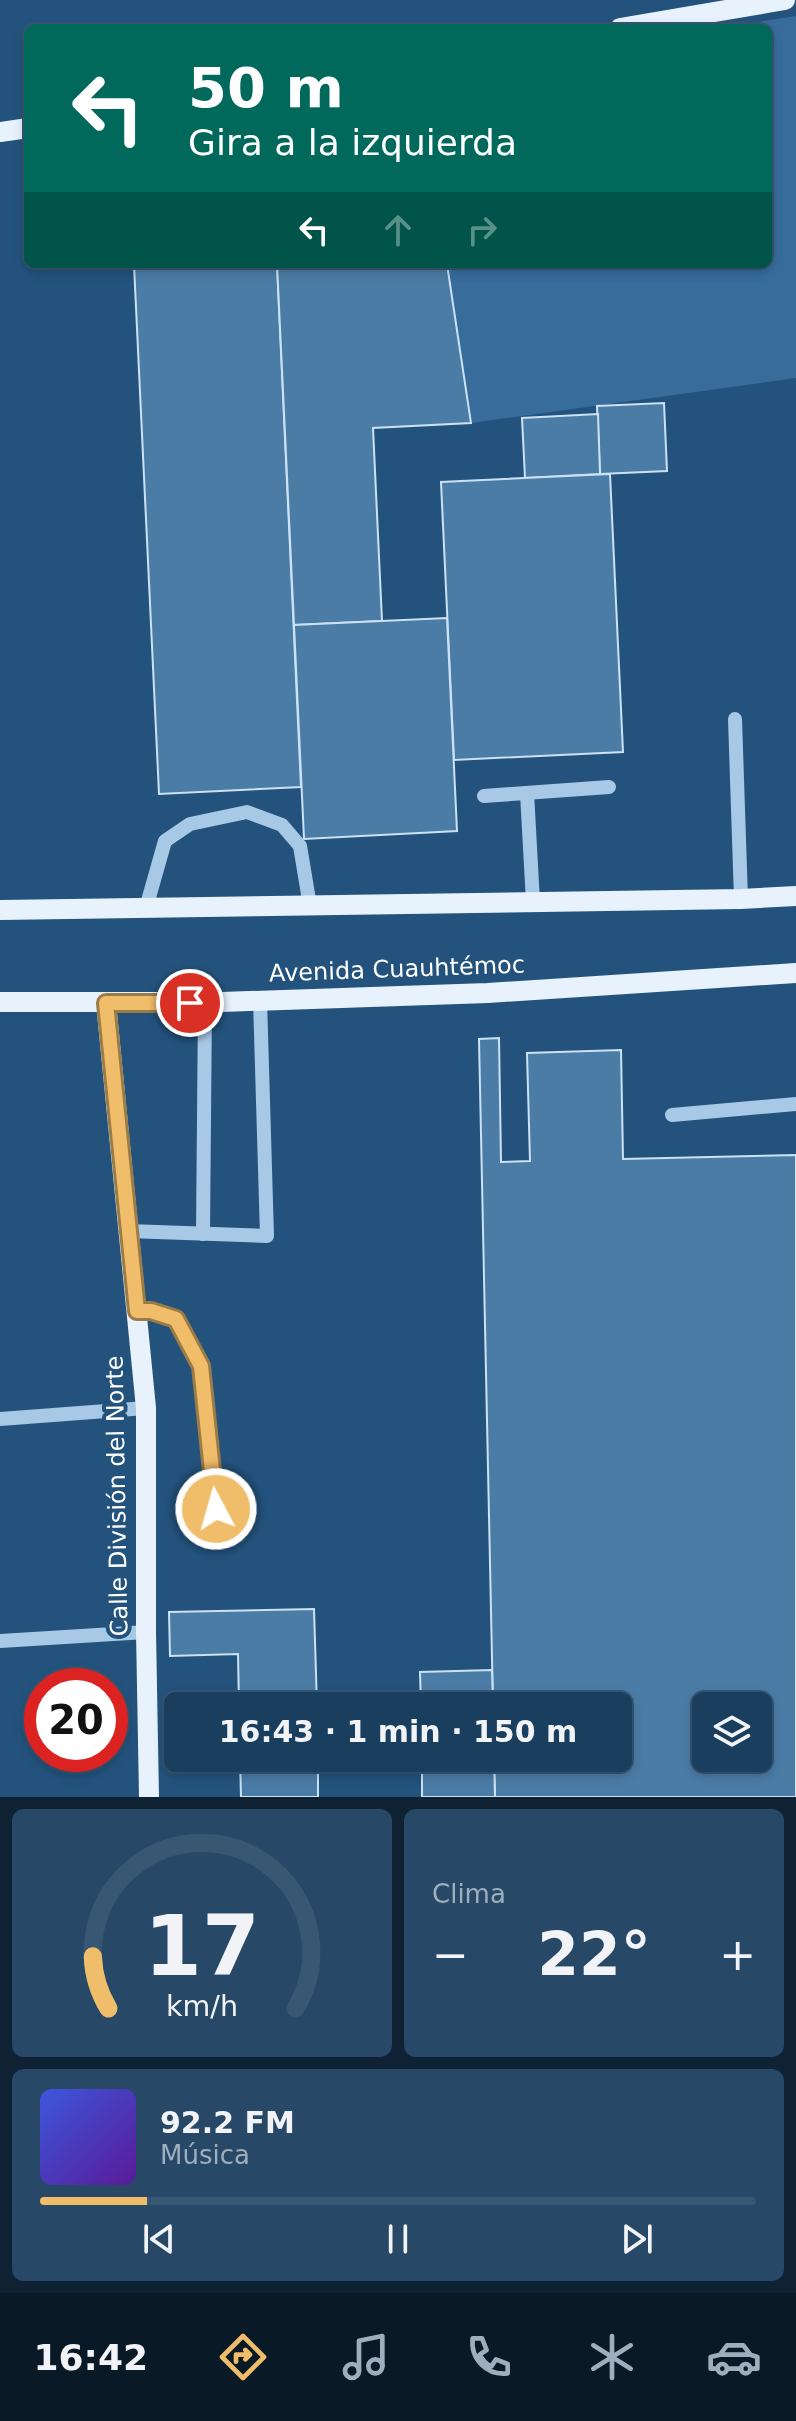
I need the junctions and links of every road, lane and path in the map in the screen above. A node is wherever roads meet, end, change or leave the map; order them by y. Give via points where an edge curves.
1 (785, 0) edge
2 (644, 24) edge
3 (24, 129) edge
4 (0, 132) edge
5 (735, 719) dead end
6 (609, 787) dead end
7 (527, 793) junction
8 (484, 796) dead end
9 (796, 896) edge
10 (741, 899) junction
11 (533, 902) junction
12 (310, 906) junction
13 (146, 908) junction
14 (0, 910) edge
15 (796, 973) edge
16 (260, 1000) junction
17 (0, 1002) edge
18 (205, 1002) junction
19 (106, 1003) junction
20 (796, 1104) edge
21 (672, 1115) dead end
22 (128, 1231) junction
23 (203, 1234) junction
24 (137, 1311) junction
25 (146, 1408) junction
26 (0, 1419) edge
27 (220, 1538) dead end
28 (146, 1632) junction
29 (0, 1641) edge
30 (149, 1797) edge

1 - 2 main road
3 - 4 main road
5 - 10 street
6 - 7 street
7 - 8 street
7 - 11 street
9 - 10 main road
10 - 11 main road
11 - 12 main road
12 - 13 main road
12 - 13 street via 300,846 282,825 247,812 190,824 165,841
13 - 14 main road
15 - 16 main road, Avenida Cuauhtémoc via 488,993
16 - 18 main road, Avenida Cuauhtémoc
16 - 23 street via 267,1236
17 - 19 main road, Avenida Cuauhtémoc
18 - 19 main road, Avenida Cuauhtémoc
18 - 23 street
19 - 22 main road, Calle División del Norte
20 - 21 street
22 - 23 street
22 - 24 main road, Calle División del Norte
24 - 25 main road, Calle División del Norte
24 - 27 street via 176,1319 201,1366
25 - 26 street
25 - 28 main road, Calle División del Norte
28 - 29 street
28 - 30 main road, Calle División del Norte

